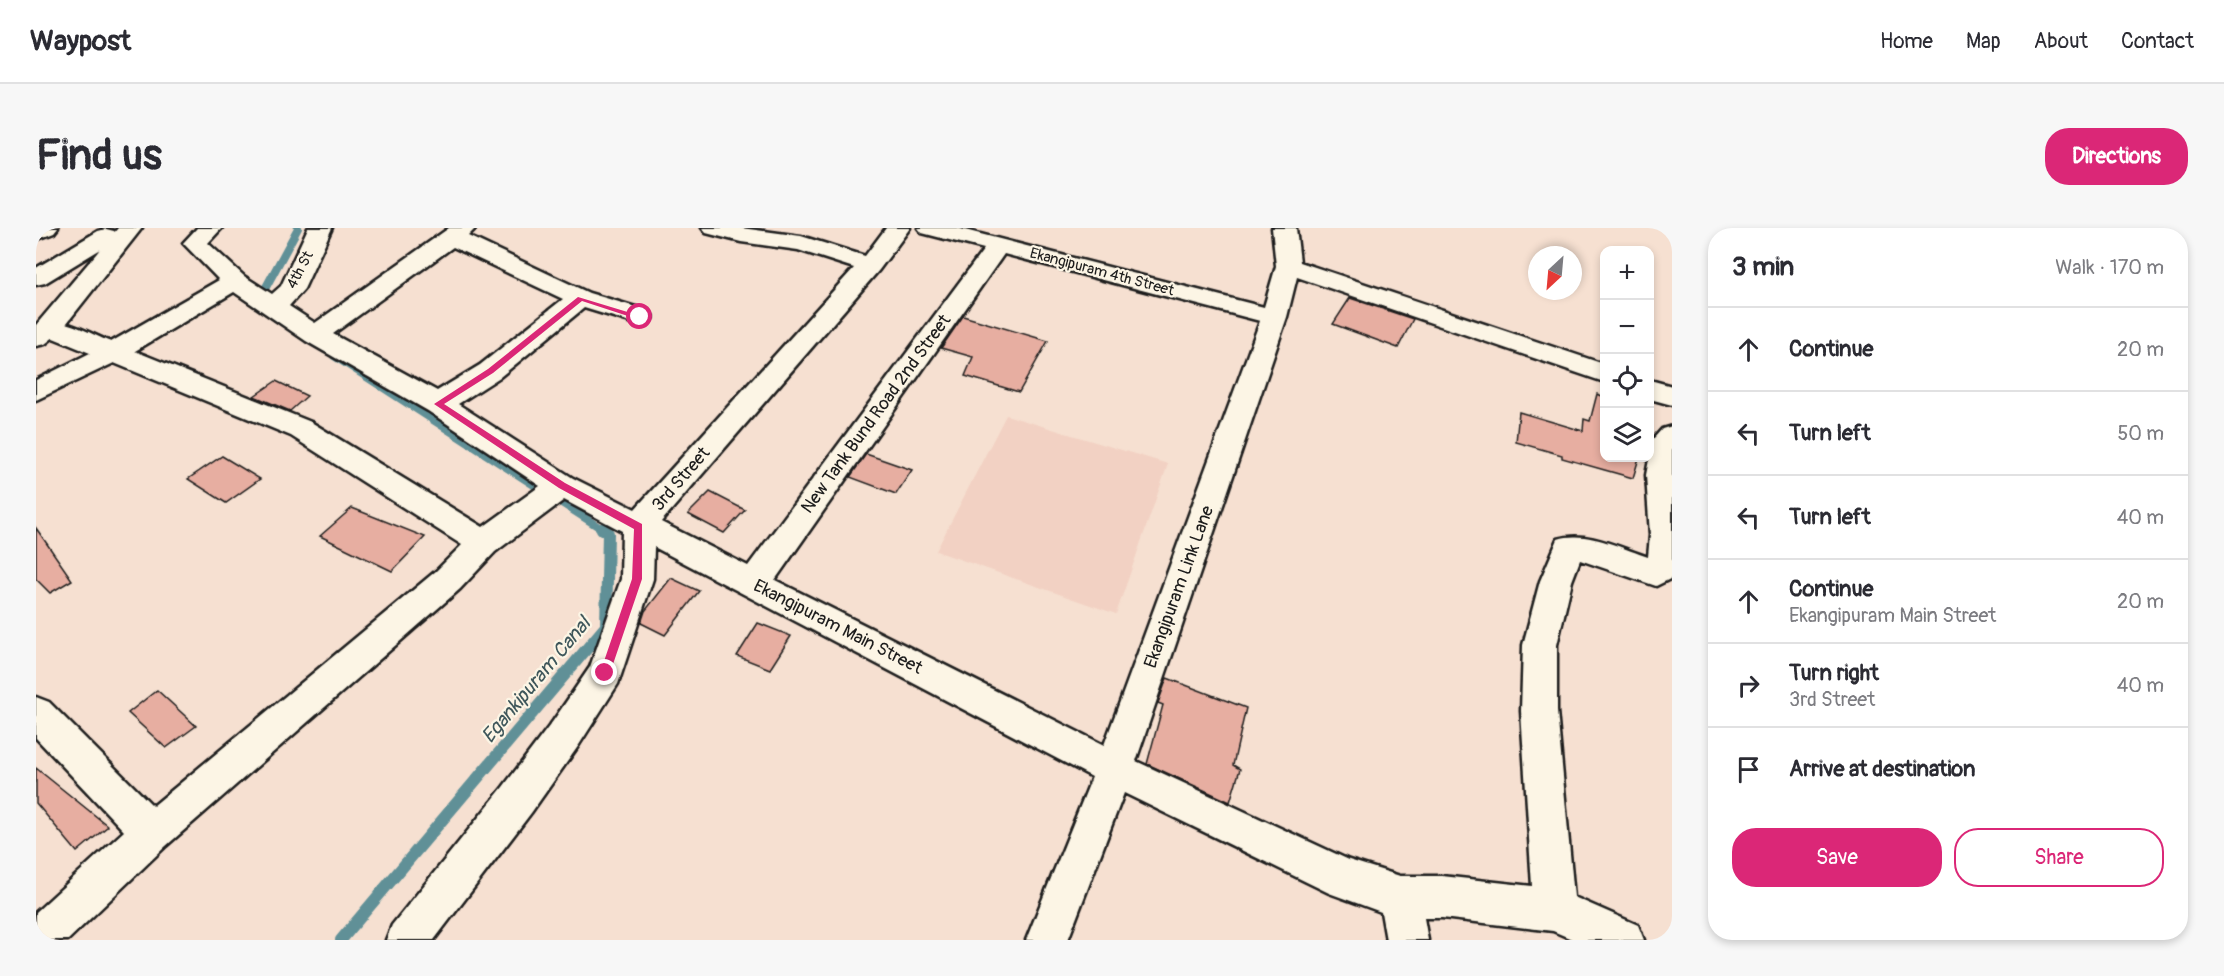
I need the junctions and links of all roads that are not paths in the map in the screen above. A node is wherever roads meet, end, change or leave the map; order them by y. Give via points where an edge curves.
1 (46, 228) edge
2 (210, 228) edge
3 (320, 228) edge
4 (714, 228) edge
5 (898, 228) edge
6 (930, 228) edge
7 (1284, 228) edge
8 (745, 232) edge
9 (36, 233) edge
10 (111, 233) edge
11 (458, 233) edge
12 (998, 246) junction
13 (870, 265) junction
14 (1288, 266) junction
15 (36, 278) edge
16 (257, 295) junction
17 (580, 298) junction
18 (640, 317) dead end
19 (1274, 317) junction
20 (43, 333) edge
21 (315, 335) junction
22 (114, 352) junction
23 (1600, 372) edge
24 (1654, 390) edge
25 (36, 391) edge
26 (1672, 396) edge
27 (438, 404) junction
28 (1672, 436) edge
29 (553, 492) junction
30 (638, 527) junction
31 (484, 543) junction
32 (754, 583) junction
33 (36, 713) edge
34 (1114, 769) junction
35 (152, 832) junction
36 (1400, 897) junction
37 (1554, 910) junction
38 (37, 940) edge
39 (407, 940) edge
40 (1047, 940) edge
41 (1407, 940) edge
42 (1623, 940) edge

1 - 9 street
2 - 16 street, Ekangipuram Main Street via 195,243
3 - 16 street, 4th St via 292,289
4 - 8 street
5 - 13 street, 3rd Street
6 - 12 street, Ekangipuram 4th Street
7 - 14 street, Ekangipuram Link Lane
8 - 13 street via 801,243
10 - 15 street
10 - 20 street
11 - 17 street
11 - 21 street
12 - 19 street, Ekangipuram 4th Street
12 - 32 street, New Tank Bund Road 2nd Street
13 - 30 street, 3rd Street
14 - 19 street, Ekangipuram Link Lane
14 - 23 street
16 - 21 street, Ekangipuram Main Street
16 - 22 street, 4th St
17 - 18 street
17 - 27 street via 490,371
19 - 34 street, Ekangipuram Link Lane
20 - 22 street
21 - 27 street, Ekangipuram Main Street
22 - 25 street, 4th St
22 - 31 street via 301,429
24 - 26 street
27 - 29 street, Ekangipuram Main Street
28 - 37 street via 1668,439 1661,475 1666,535 1663,567 1656,573 1582,548 1569,548 1553,592 1540,645 1539,711
29 - 30 street, Ekangipuram Main Street
29 - 31 street
30 - 32 street, Ekangipuram Main Street
30 - 39 street, 3rd Street via 637,579 605,673 524,790
31 - 35 street via 448,580
32 - 34 street, Ekangipuram Main Street
33 - 35 street
34 - 36 street, Ekangipuram Main Street via 1344,879
34 - 40 street, Ekangipuram Link Lane
35 - 38 street
36 - 37 street, Ekangipuram Main Street via 1442,897
36 - 41 street
37 - 42 street, Ekangipuram Main Street

